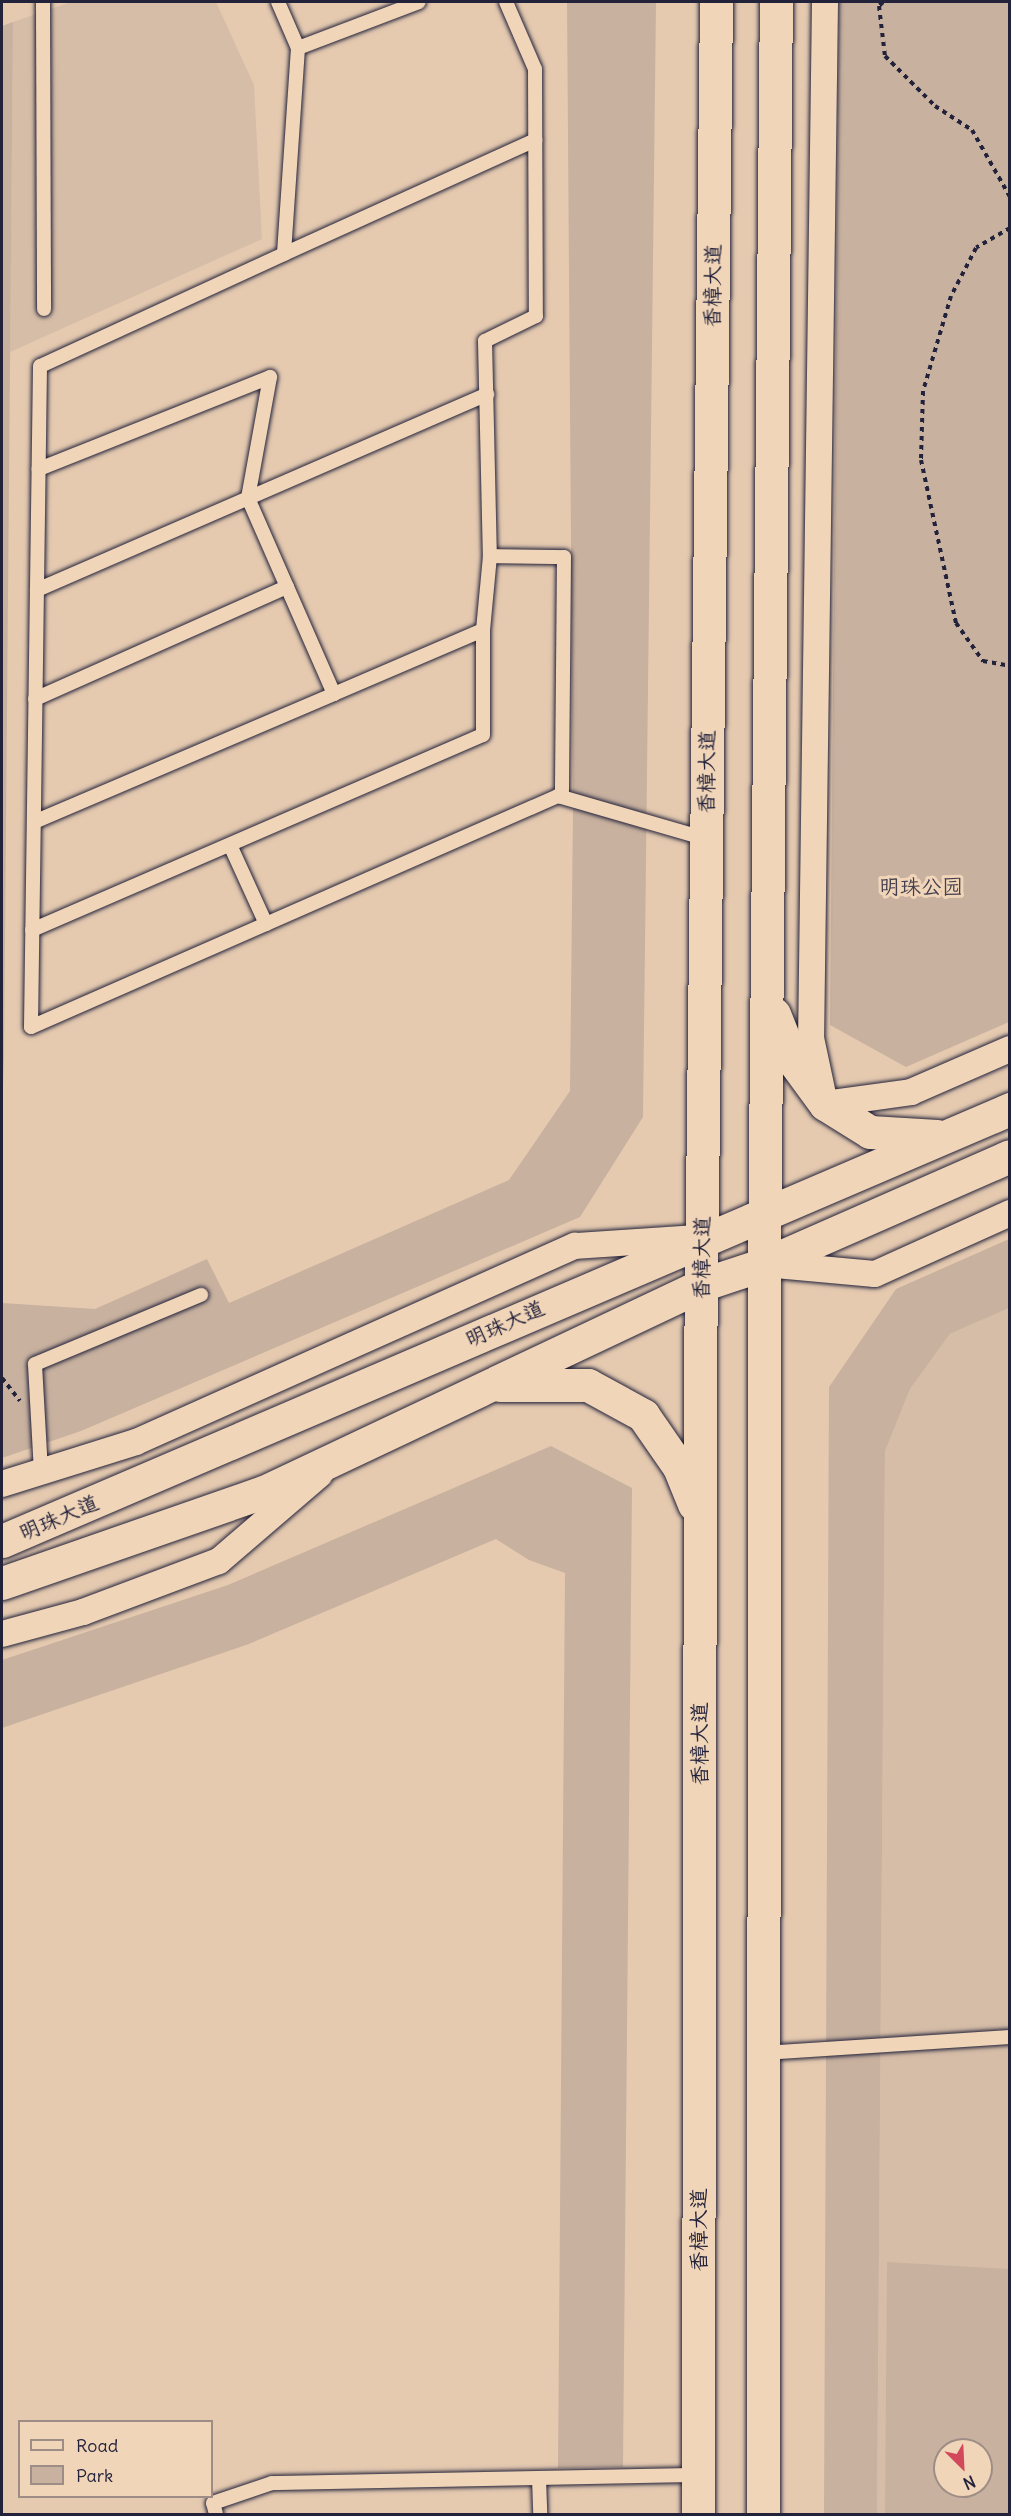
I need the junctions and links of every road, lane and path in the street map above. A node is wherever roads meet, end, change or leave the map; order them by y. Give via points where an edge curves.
1 (43, 2) edge
2 (278, 2) edge
3 (419, 2) edge
4 (506, 2) edge
5 (716, 2) edge
6 (776, 2) edge
7 (825, 2) edge
8 (883, 2) edge
9 (298, 48) junction
10 (535, 140) junction
11 (1010, 196) edge
12 (1010, 228) edge
13 (285, 254) junction
14 (44, 309) dead end
15 (486, 394) junction
16 (39, 469) junction
17 (248, 498) junction
18 (490, 556) junction
19 (287, 587) junction
20 (37, 590) junction
21 (483, 630) junction
22 (1010, 666) edge
23 (334, 694) junction
24 (36, 699) junction
25 (562, 797) junction
26 (34, 822) junction
27 (707, 839) junction
28 (230, 845) junction
29 (266, 924) junction
30 (32, 930) junction
31 (769, 999) junction
32 (1010, 1049) edge
33 (825, 1104) junction
34 (1010, 1108) edge
35 (945, 1137) junction
36 (1010, 1156) edge
37 (1010, 1174) edge
38 (945, 1185) junction
39 (765, 1214) junction
40 (1010, 1214) edge
41 (702, 1238) junction
42 (764, 1264) junction
43 (701, 1285) junction
44 (201, 1295) dead end
45 (489, 1385) junction
46 (344, 1453) junction
47 (40, 1472) junction
48 (2, 1484) edge
49 (700, 1519) junction
50 (2, 1541) edge
51 (2, 1583) edge
52 (2, 1634) edge
53 (1010, 2037) edge
54 (763, 2053) junction
55 (698, 2475) junction
56 (539, 2478) junction
57 (216, 2514) edge
58 (540, 2514) edge
59 (698, 2514) edge
60 (763, 2514) edge

1 - 14 lane
2 - 9 lane
3 - 9 lane
4 - 10 lane via 535,69
5 - 27 main road, 香樟大道
6 - 31 main road
7 - 33 street via 811,1038
8 - 11 path via 879,6 885,56 935,106 972,130
9 - 13 lane
10 - 13 lane
10 - 15 lane via 536,316 485,341
12 - 22 path via 976,248 951,296 923,392 921,460 956,623 983,661
13 - 16 lane via 40,366
15 - 17 lane
15 - 18 lane
16 - 17 lane via 270,377
16 - 20 lane
17 - 19 lane
17 - 20 lane
18 - 21 lane
18 - 25 lane via 564,557
19 - 23 lane
19 - 24 lane
20 - 24 lane
21 - 23 lane
21 - 28 lane via 483,735
23 - 26 lane
24 - 26 lane
25 - 27 lane
25 - 29 lane
26 - 30 lane
27 - 41 main road, 香樟大道
28 - 29 lane
28 - 30 lane
29 - 30 lane via 31,1027
31 - 33 main road via 792,1059
31 - 39 main road
32 - 33 street via 911,1092
33 - 35 main road via 870,1132
34 - 35 main road, 明珠大道
35 - 39 main road, 明珠大道
36 - 38 main road, 明珠大道
37 - 38 street
38 - 42 main road, 明珠大道
39 - 41 main road, 明珠大道
39 - 42 main road
40 - 42 street via 875,1274
41 - 43 main road, 香樟大道
41 - 47 street via 575,1246 136,1442
41 - 50 main road, 明珠大道
42 - 43 main road, 明珠大道
42 - 54 main road
43 - 45 main road, 明珠大道
43 - 49 main road, 香樟大道
44 - 47 lane via 35,1364
45 - 46 main road, 明珠大道
45 - 49 main road via 588,1385 643,1415 680,1467
46 - 51 main road, 明珠大道 via 264,1492
46 - 52 street via 219,1561 84,1612
47 - 48 street
49 - 55 main road, 香樟大道
53 - 54 lane
54 - 60 main road
55 - 56 lane
55 - 59 main road, 香樟大道
56 - 57 lane via 272,2483 213,2503
56 - 58 lane

